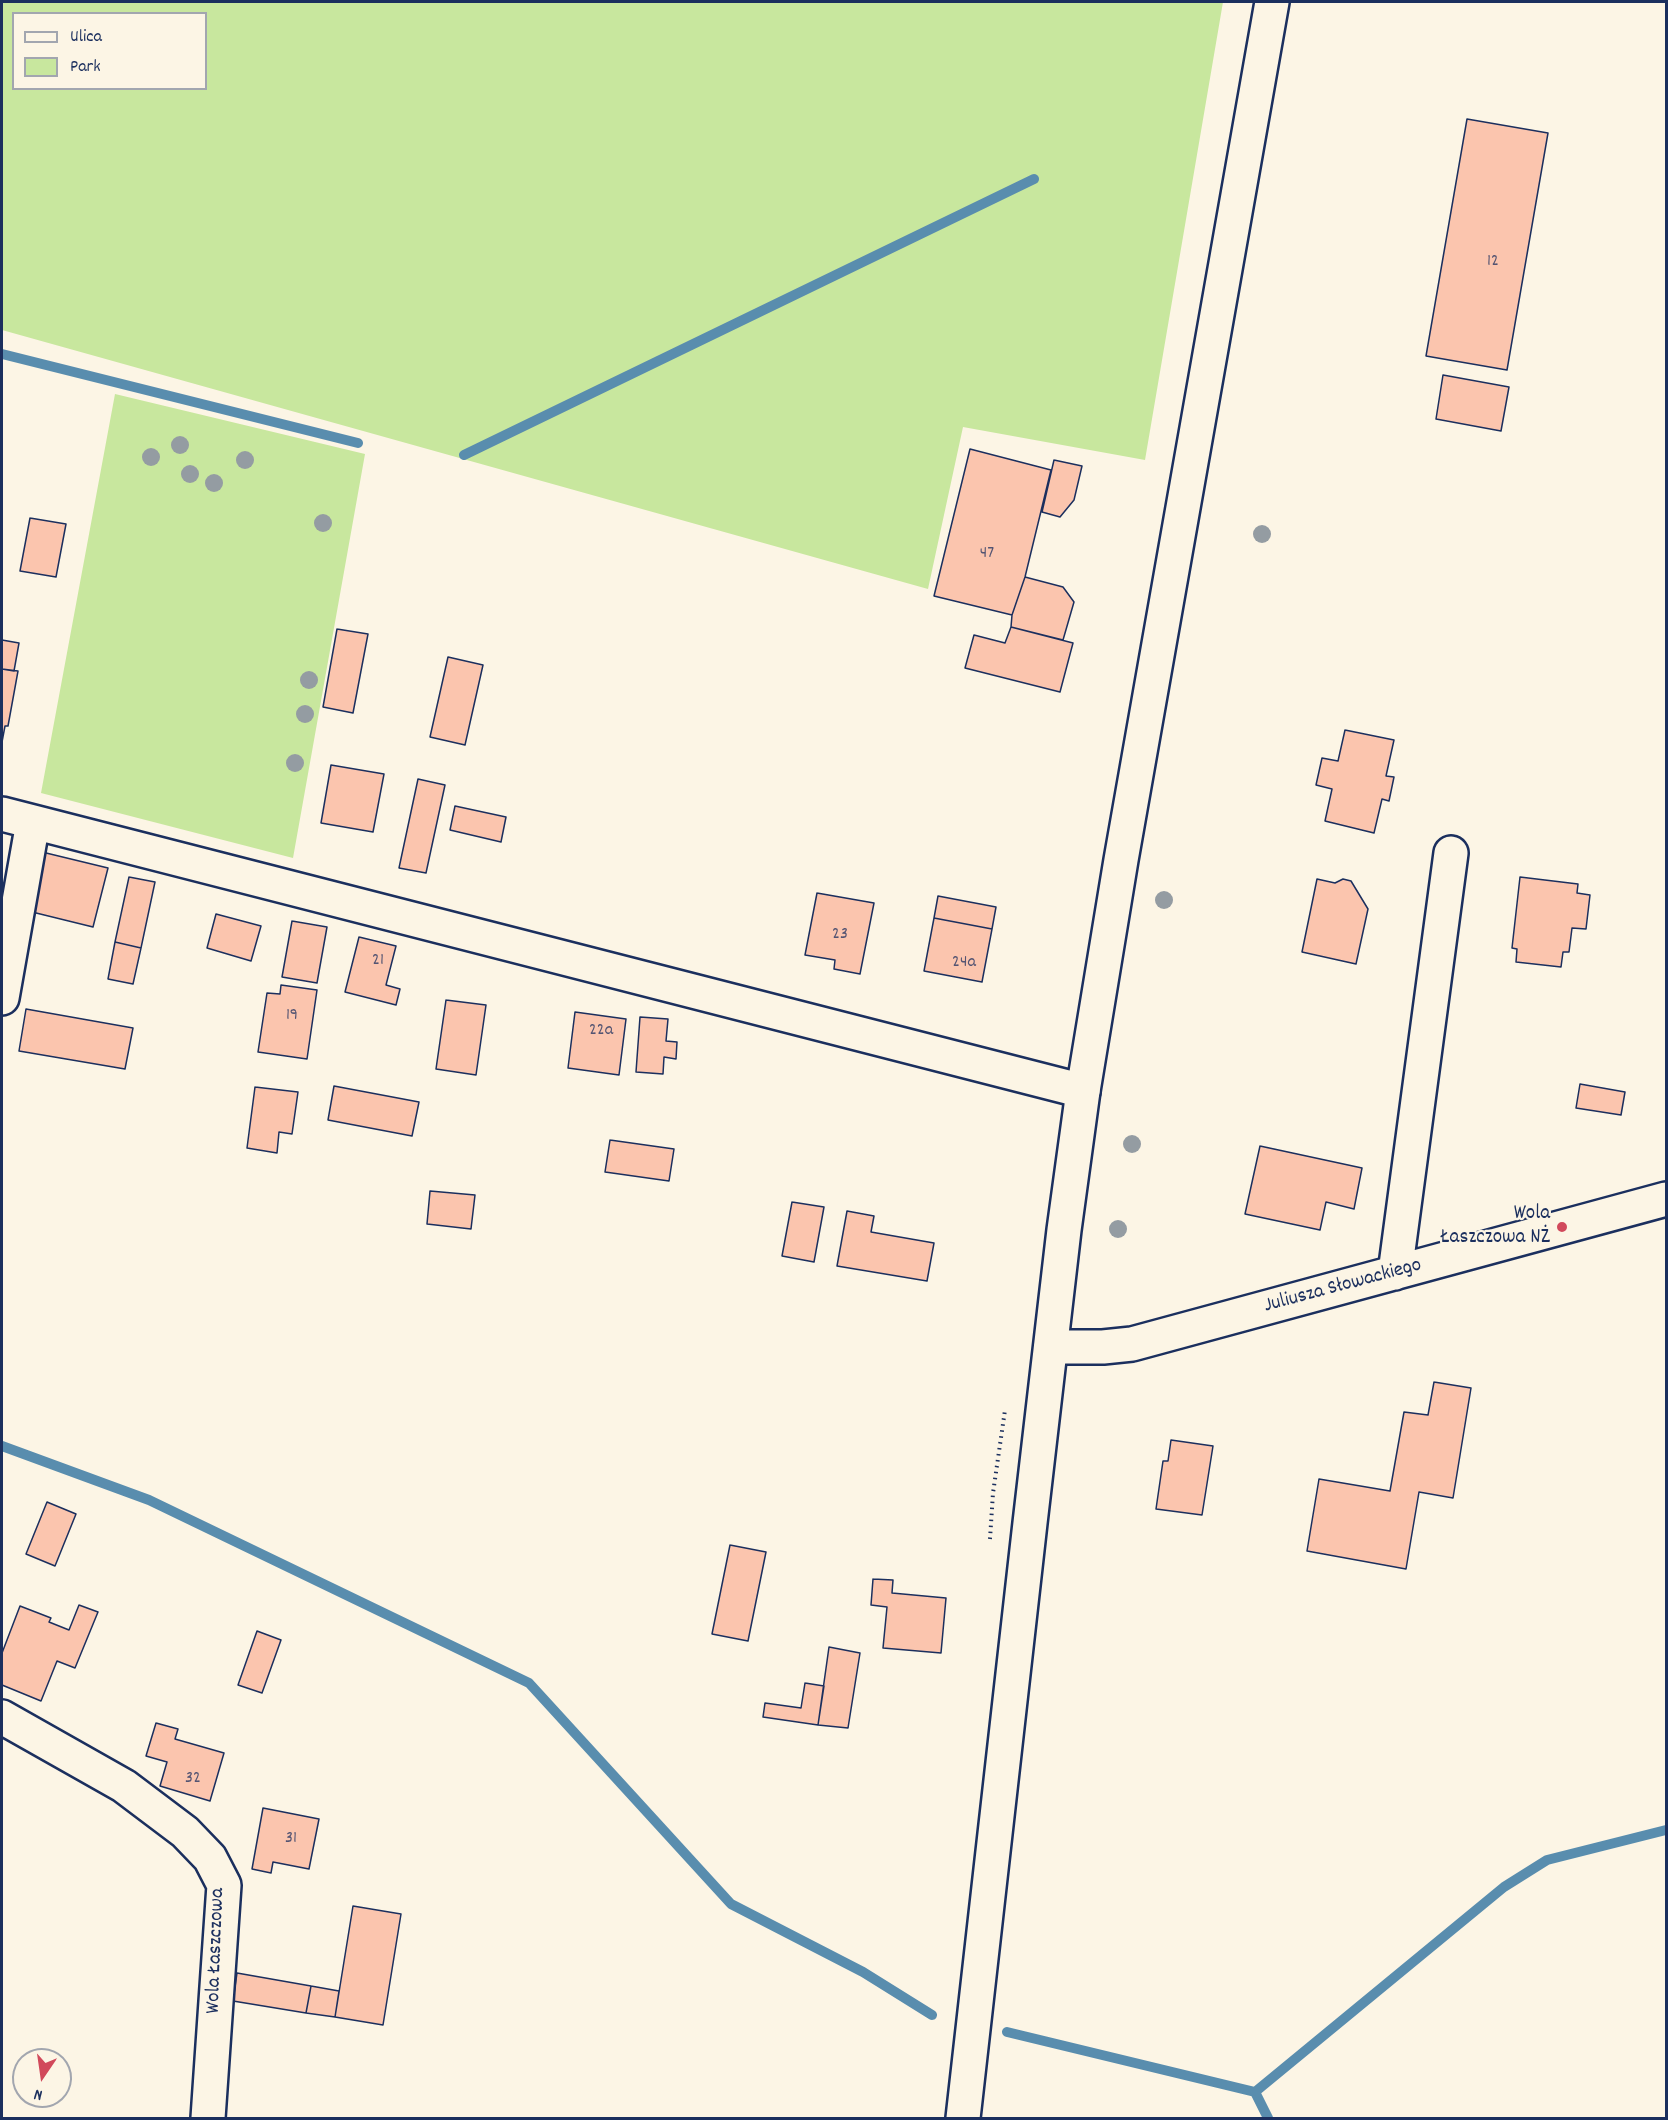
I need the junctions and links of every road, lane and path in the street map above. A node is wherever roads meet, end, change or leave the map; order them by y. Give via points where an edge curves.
1 (1272, 2) edge
2 (2, 814) edge
3 (33, 822) junction
4 (1451, 853) dead end
5 (2, 998) edge
6 (1083, 1091) junction
7 (1666, 1199) edge
8 (1395, 1273) junction
9 (1051, 1347) junction
10 (2, 1717) edge
11 (208, 2118) edge
12 (963, 2118) edge

1 - 6 street
2 - 3 street
3 - 5 street
3 - 6 street
4 - 8 street
6 - 9 street
7 - 8 street, Juliusza Słowackiego
8 - 9 street, Juliusza Słowackiego via 1131,1344
9 - 12 street
10 - 11 street, Wola Łaszczowa via 124,1786 184,1832 210,1858 224,1886

